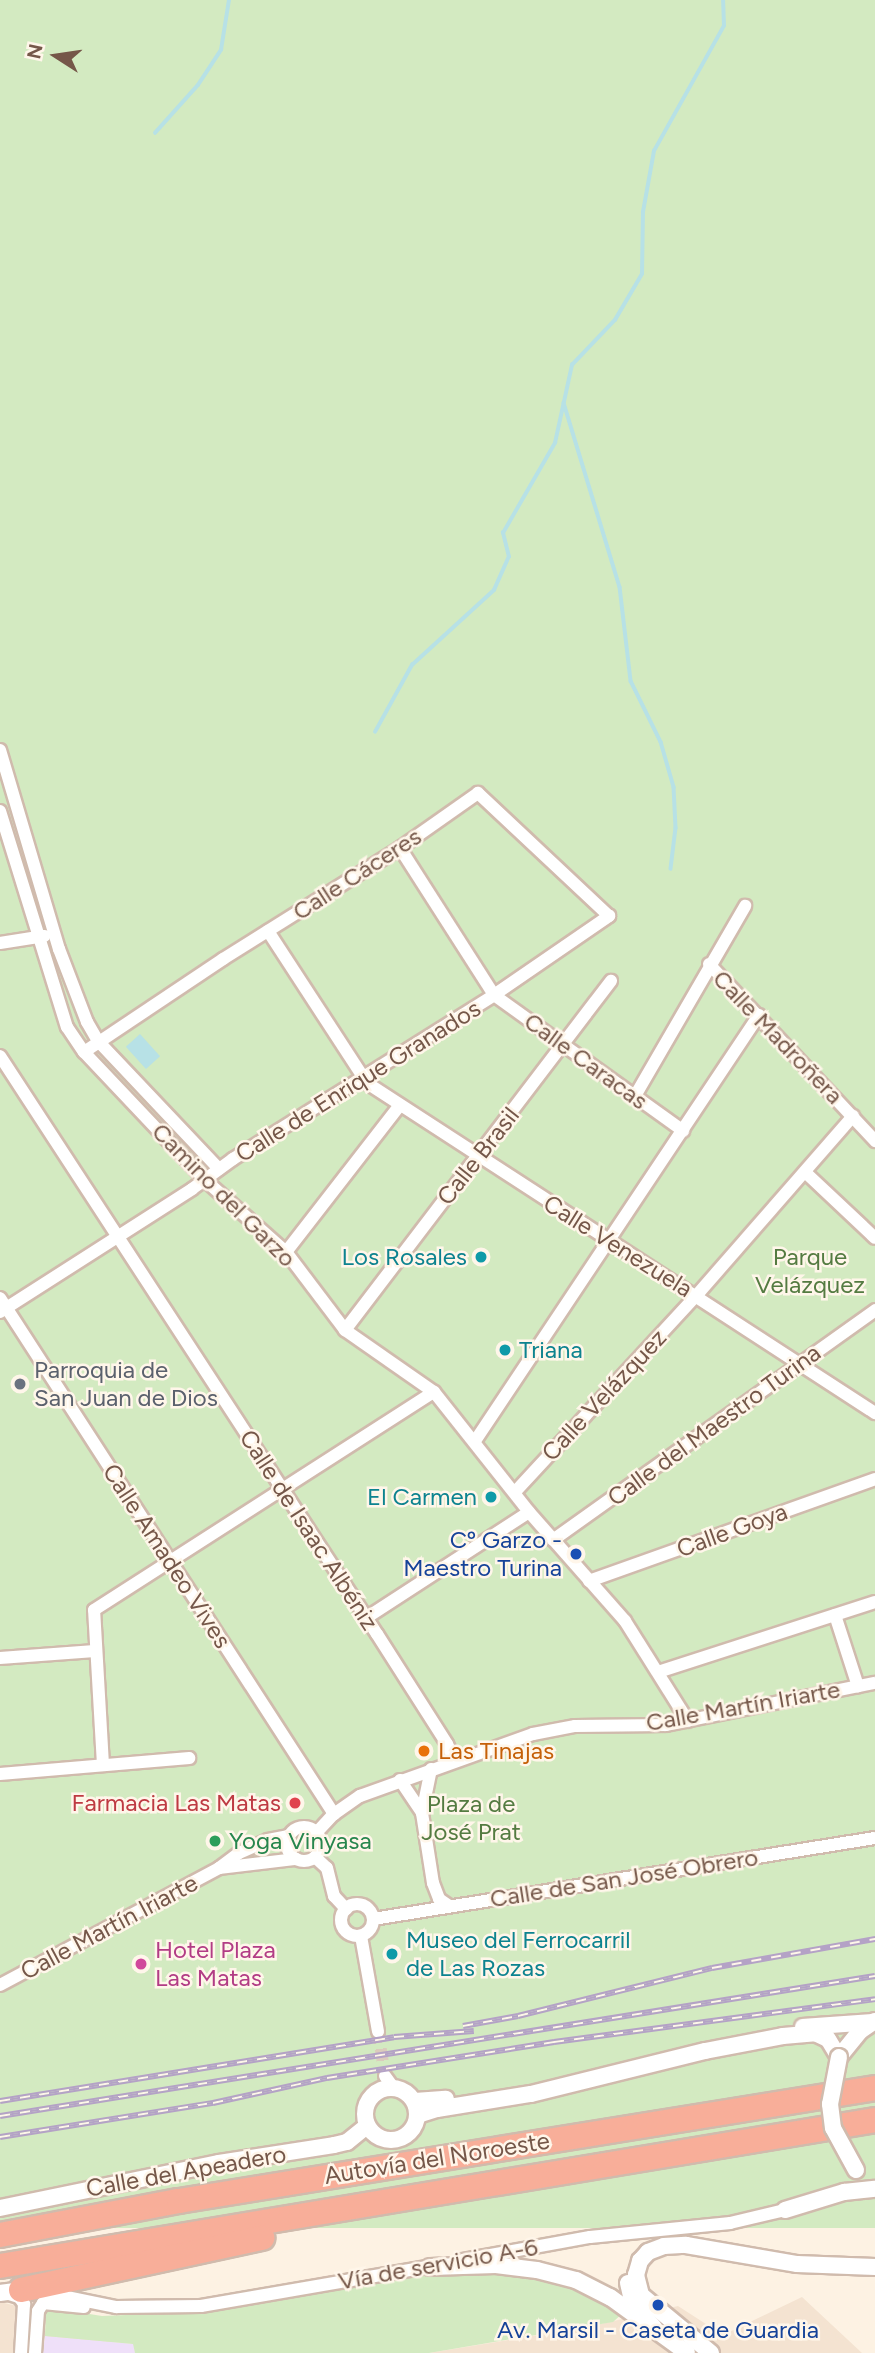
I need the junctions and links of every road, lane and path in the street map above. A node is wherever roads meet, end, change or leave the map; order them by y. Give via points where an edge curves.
1 (0, 750) edge
2 (0, 811) edge
3 (400, 848) junction
4 (745, 906) dead end
5 (609, 916) joint
6 (268, 931) junction
7 (54, 933) junction
8 (37, 937) junction
9 (0, 943) edge
10 (709, 964) junction
11 (611, 982) dead end
12 (494, 995) junction
13 (759, 1015) junction
14 (98, 1041) junction
15 (564, 1045) junction
16 (84, 1052) junction
17 (0, 1056) edge
18 (361, 1078) junction
19 (635, 1096) junction
20 (400, 1105) junction
21 (853, 1116) junction
22 (683, 1131) junction
23 (875, 1141) edge
24 (478, 1156) junction
25 (219, 1169) junction
26 (805, 1172) junction
27 (205, 1180) junction
28 (119, 1236) junction
29 (875, 1238) edge
30 (610, 1240) junction
31 (286, 1252) junction
32 (696, 1296) junction
33 (2, 1306) edge
34 (875, 1310) edge
35 (345, 1330) junction
36 (799, 1363) junction
37 (434, 1392) junction
38 (875, 1413) edge
39 (475, 1441) junction
40 (875, 1479) edge
41 (282, 1489) junction
42 (515, 1492) junction
43 (529, 1512) junction
44 (553, 1540) junction
45 (170, 1561) junction
46 (589, 1581) junction
47 (875, 1602) edge
48 (835, 1615) junction
49 (366, 1618) junction
50 (95, 1651) junction
51 (0, 1658) edge
52 (659, 1672) junction
53 (875, 1683) edge
54 (859, 1686) junction
55 (688, 1721) junction
56 (189, 1758) dead end
57 (454, 1760) junction
58 (103, 1765) junction
59 (431, 1769) junction
60 (0, 1774) edge
61 (400, 1780) junction
62 (422, 1813) junction
63 (334, 1814) junction
64 (317, 1832) junction
65 (288, 1836) junction
66 (875, 1838) edge
67 (315, 1857) junction
68 (296, 1859) junction
69 (219, 1868) junction
70 (433, 1884) junction
71 (448, 1905) junction
72 (427, 1908) junction
73 (345, 1909) junction
74 (373, 1919) junction
75 (361, 1936) junction
76 (0, 1985) edge
77 (875, 2022) edge
78 (378, 2031) tunnel mouth
79 (839, 2057) junction
80 (875, 2088) edge
81 (416, 2108) junction
82 (875, 2120) edge
83 (367, 2126) junction
84 (733, 2143) junction
85 (875, 2183) edge
86 (875, 2189) edge
87 (0, 2208) edge
88 (785, 2210) joint
89 (0, 2235) edge
90 (875, 2256) edge
91 (875, 2264) edge
92 (0, 2266) edge
93 (430, 2266) junction
94 (7, 2292) edge
95 (116, 2306) junction
96 (654, 2327) junction
97 (21, 2353) edge
98 (35, 2353) edge
99 (687, 2353) edge
100 (711, 2353) edge

1 - 7 street, Camino del Garzo
2 - 8 street, Camino del Garzo
3 - 5 street, Calle Cáceres via 478,793
3 - 6 street, Calle Cáceres
3 - 12 street, Calle Caracas
4 - 10 street
5 - 12 street, Calle de Enrique Granados
6 - 14 street, Calle Cáceres
6 - 18 street
7 - 8 street
7 - 14 street, Camino del Garzo
8 - 9 street
8 - 16 street, Camino del Garzo via 67,1027
10 - 13 street, Calle Madroñera
10 - 19 street
11 - 15 street, Calle Brasil
12 - 15 street, Calle Caracas
12 - 18 street, Calle de Enrique Granados
13 - 21 street, Calle Madroñera
13 - 22 street
14 - 16 street, Calle Cáceres
14 - 25 street, Camino del Garzo
15 - 19 street, Calle Caracas
15 - 24 street, Calle Brasil
16 - 27 street, Camino del Garzo
17 - 28 street, Calle de Isaac Albéniz
18 - 20 street, Calle Venezuela
18 - 25 street, Calle de Enrique Granados
19 - 22 street, Calle Caracas
20 - 24 street, Calle Venezuela
20 - 31 street
21 - 23 street, Calle Madroñera
21 - 26 street, Calle Velázquez
22 - 30 street
24 - 30 street, Calle Venezuela
24 - 35 street, Calle Brasil
25 - 27 street, Calle de Enrique Granados
26 - 29 street
26 - 32 street, Calle Velázquez
27 - 28 street, Calle de Enrique Granados
27 - 31 street, Camino del Garzo
28 - 33 street, Calle de Enrique Granados
28 - 41 street, Calle de Isaac Albéniz
30 - 32 street, Calle Venezuela
30 - 39 street
31 - 35 street, Camino del Garzo
32 - 36 street, Calle Venezuela
32 - 42 street, Calle Velázquez
33 - 45 street, Calle Amadeo Vives
34 - 36 street, Calle del Maestro Turina
35 - 37 street, Camino del Garzo
36 - 38 street, Calle Venezuela
36 - 44 street, Calle del Maestro Turina
37 - 39 street, Camino del Garzo
37 - 41 street
39 - 42 street, Camino del Garzo
40 - 46 street, Calle Goya
41 - 45 street
41 - 49 street, Calle de Isaac Albéniz
42 - 43 street, Camino del Garzo
43 - 44 street, Camino del Garzo
43 - 49 street
44 - 46 street, Camino del Garzo
45 - 50 street via 94,1610
45 - 63 street, Calle Amadeo Vives
46 - 52 street, Camino del Garzo via 625,1621
47 - 48 street
48 - 52 street
48 - 54 street, Calle Martín Iriarte
49 - 57 street, Calle de Isaac Albéniz
50 - 51 street
50 - 58 street
52 - 55 street, Camino del Garzo
53 - 54 street, Calle Martín Iriarte
54 - 55 street, Calle Martín Iriarte
55 - 57 street, Calle Martín Iriarte via 575,1726 518,1738
56 - 58 street
57 - 59 street, Calle Martín Iriarte
58 - 60 street
59 - 61 street, Calle Martín Iriarte
59 - 62 street
61 - 62 street
61 - 63 street, Calle Martín Iriarte via 360,1796
62 - 70 street
63 - 64 street, Calle Martín Iriarte
64 - 65 street via 305,1826
64 - 67 street via 321,1844
65 - 68 street via 287,1849
65 - 69 street, Calle Martín Iriarte via 239,1853
66 - 71 street, Calle de San José Obrero
67 - 68 street
67 - 73 street via 327,1868 334,1896
68 - 69 street, Calle Martín Iriarte
69 - 76 street, Calle Martín Iriarte
70 - 71 street via 439,1899
70 - 72 street
71 - 72 street, Calle de San José Obrero
72 - 74 street, Calle de San José Obrero
73 - 74 street via 363,1905
73 - 75 street via 343,1928
74 - 75 street
75 - 78 street
77 - 79 street
77 - 81 street via 741,2036 500,2095
79 - 81 street via 828,2039 815,2033 783,2036 569,2086 437,2109
79 - 85 street, bridge via 832,2080 833,2128 856,2170
80 - 89 highway, Autovía del Noroeste via 179,2201
81 - 83 street via 415,2126 397,2140 374,2135
81 - 83 street via 405,2091 387,2088 366,2104
82 - 84 highway, Autovía del Noroeste
83 - 87 street, Calle del Apeadero via 347,2142 334,2145
84 - 92 highway, Autovía del Noroeste
84 - 94 highway via 537,2190 273,2235
86 - 88 street, Vía de servicio A-6 via 844,2192
88 - 93 street, Vía de servicio A-6 via 730,2223 590,2237
90 - 96 street via 799,2258 687,2238 654,2242 634,2258 628,2288 633,2304
91 - 100 street via 797,2264 686,2245 648,2252 636,2275 646,2302
93 - 95 street, Vía de servicio A-6 via 201,2306
93 - 96 street via 496,2265 576,2280
94 - 95 street, Vía de servicio A-6
94 - 97 street via 24,2304
95 - 98 street via 43,2303 38,2311
96 - 99 street

